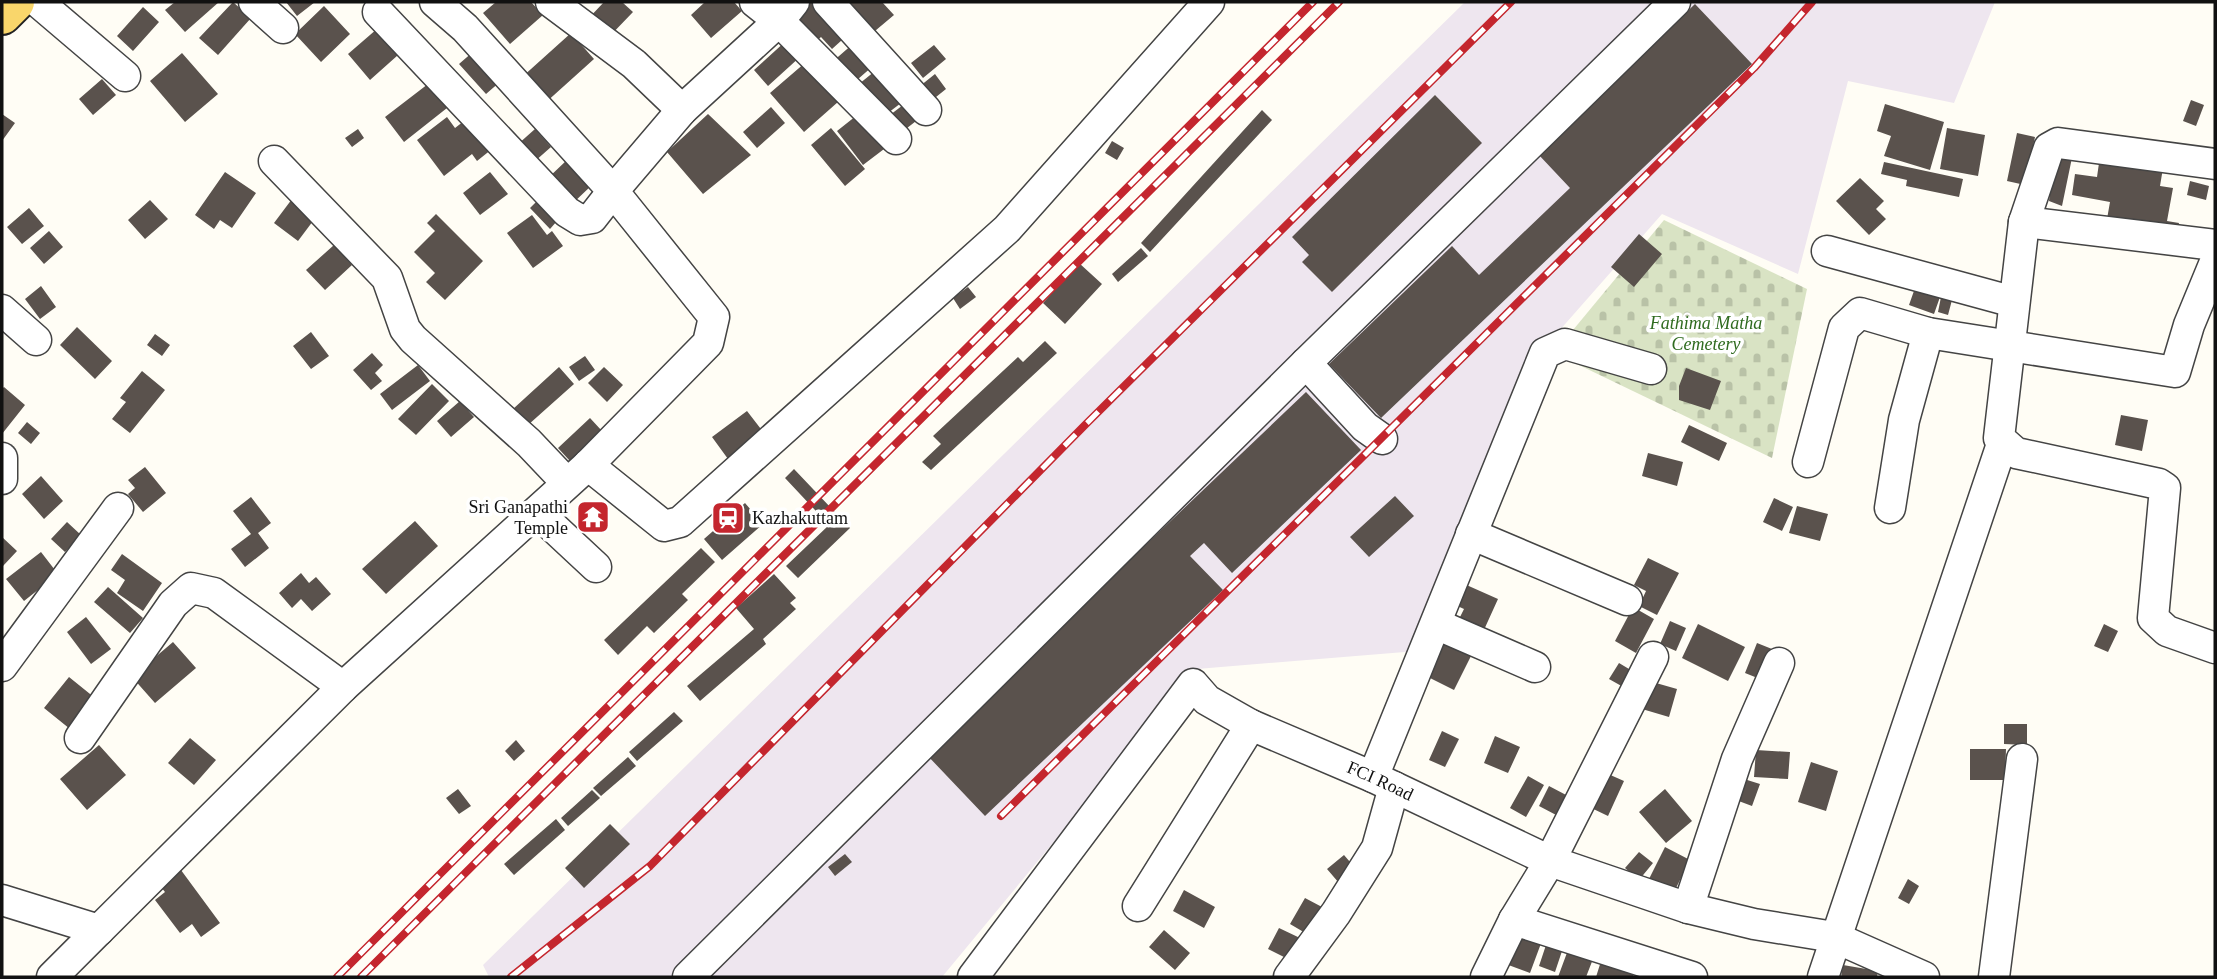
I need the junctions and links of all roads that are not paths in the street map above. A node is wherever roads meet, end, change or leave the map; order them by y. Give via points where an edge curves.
1 (15, 2) edge
2 (38, 2) edge
3 (254, 2) edge
4 (435, 2) edge
5 (551, 2) edge
6 (755, 2) edge
7 (828, 2) edge
8 (1209, 2) edge
9 (1675, 2) edge
10 (786, 11) edge
11 (378, 12) dead end
12 (2, 15) edge
13 (283, 28) dead end
14 (125, 76) dead end
15 (682, 110) junction
16 (926, 110) dead end
17 (896, 139) dead end
18 (274, 161) dead end
19 (2215, 164) edge
20 (613, 191) junction
21 (2024, 222) junction
22 (2215, 246) edge
23 (1827, 251) dead end
24 (2215, 262) edge
25 (2014, 302) junction
26 (2, 310) edge
27 (1928, 333) junction
28 (36, 340) dead end
29 (2010, 344) junction
30 (1306, 363) junction
31 (1651, 369) dead end
32 (1382, 439) dead end
33 (2002, 444) junction
34 (2, 458) edge
35 (1808, 462) dead end
36 (577, 474) junction
37 (2, 479) edge
38 (118, 508) dead end
39 (1890, 508) dead end
40 (537, 512) junction
41 (1471, 534) junction
42 (596, 567) dead end
43 (1628, 600) dead end
44 (1436, 624) junction
45 (2215, 648) edge
46 (1653, 657) dead end
47 (1779, 663) dead end
48 (2, 666) edge
49 (1535, 667) dead end
50 (343, 687) junction
51 (1251, 725) junction
52 (80, 738) dead end
53 (2022, 759) dead end
54 (1384, 782) junction
55 (1550, 861) junction
56 (2, 900) edge
57 (1138, 906) dead end
58 (1688, 908) junction
59 (1514, 920) junction
60 (99, 930) junction
61 (1834, 937) junction
62 (52, 977) edge
63 (688, 977) edge
64 (973, 977) edge
65 (1289, 977) edge
66 (1486, 977) edge
67 (1692, 977) edge
68 (1823, 977) edge
69 (1924, 977) edge
70 (1994, 977) edge

1 - 12 main road
2 - 14 street
3 - 13 street
4 - 20 street via 466,28
5 - 15 street via 634,64
6 - 10 street
7 - 16 street
8 - 36 street via 1007,229 680,523 664,526
9 - 30 street
10 - 15 street
10 - 17 street
11 - 20 street via 573,218 593,218
15 - 20 street
18 - 36 street via 387,278 413,339 528,443
19 - 21 street via 2058,143 2046,152
20 - 36 street via 714,317 708,343
21 - 22 street
21 - 25 street
23 - 25 street
24 - 29 street via 2175,372
25 - 29 street
26 - 28 street
27 - 29 street
27 - 35 street via 1860,313 1844,328
27 - 39 street via 1904,420
29 - 33 street
30 - 32 street via 1365,427
30 - 63 street
31 - 41 street via 1565,344 1545,353
33 - 45 street via 2016,453 2165,488 2153,618 2167,631
33 - 61 street
34 - 37 street
36 - 40 street
38 - 48 street
40 - 42 street
40 - 50 street
41 - 43 street
41 - 44 street
44 - 49 street
44 - 54 street
46 - 55 street
47 - 58 street via 1733,770
50 - 52 street via 214,593 191,588 173,604
50 - 60 street
51 - 54 street, FCI Road
51 - 57 street
51 - 64 street, FCI Road via 1207,700 1193,684
53 - 70 street
54 - 55 street, FCI Road
54 - 65 street via 1377,848
55 - 58 street, FCI Road
55 - 59 street
56 - 60 street
58 - 61 street, FCI Road
59 - 66 street
59 - 67 street
60 - 62 street
61 - 68 street
61 - 69 street, FCI Road

